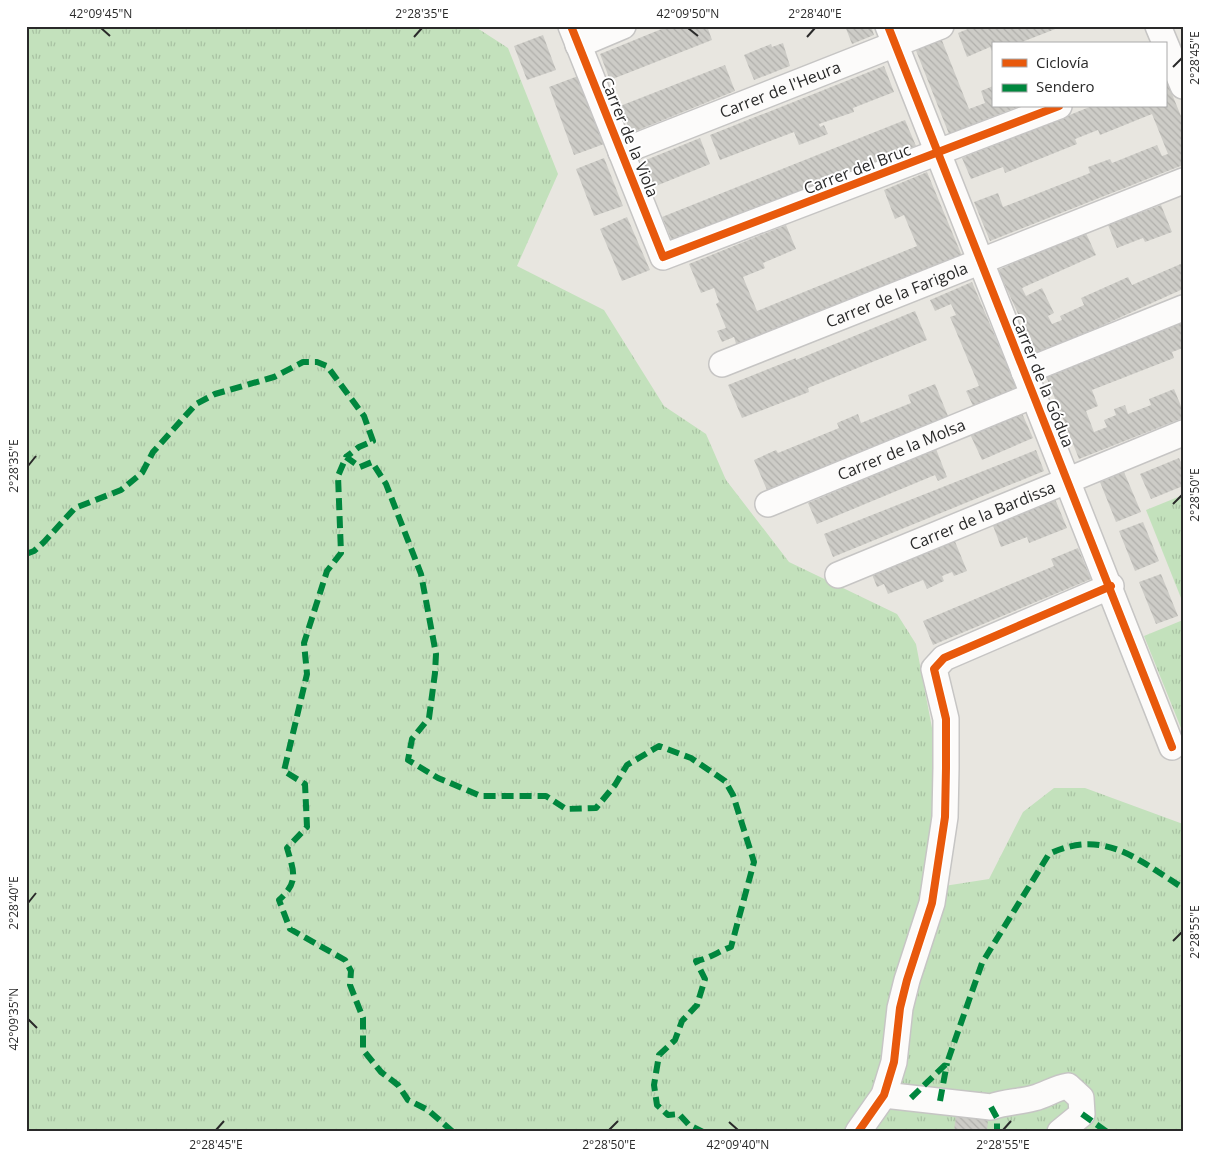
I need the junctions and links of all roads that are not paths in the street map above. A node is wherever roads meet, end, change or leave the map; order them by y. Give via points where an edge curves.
1 (623, 26) edge
2 (940, 26) edge
3 (1165, 28) edge
4 (892, 35) edge
5 (574, 36) edge
6 (1169, 64) edge
7 (1183, 86) edge
8 (1054, 108) edge
9 (621, 152) junction
10 (938, 153) junction
11 (1183, 181) edge
12 (663, 257) joint
13 (981, 263) junction
14 (1183, 308) edge
15 (722, 364) dead end
16 (1024, 372) junction
17 (1034, 395) junction
18 (1183, 433) edge
19 (1068, 479) junction
20 (768, 504) dead end
21 (838, 575) dead end
22 (1111, 586) junction
23 (1172, 747) dead end
24 (884, 1095) junction
25 (858, 1132) edge
26 (1060, 1132) edge

1 - 5 street
2 - 4 street, Carrer de l'Heura
3 - 6 street
4 - 9 street, Carrer de l'Heura
4 - 10 street, Carrer de la Gódua
5 - 9 street, Carrer de la Viola
6 - 7 street
8 - 10 street, Carrer del Bruc
9 - 12 street, Carrer de la Viola
10 - 12 street, Carrer del Bruc
10 - 13 street, Carrer de la Gódua
11 - 13 street, Carrer de la Farigola
13 - 15 street, Carrer de la Farigola
13 - 16 street, Carrer de la Gódua
14 - 16 street
16 - 17 street, Carrer de la Gódua
17 - 19 street, Carrer de la Gódua
17 - 20 street, Carrer de la Molsa
18 - 19 street, Carrer de la Bardissa
19 - 21 street, Carrer de la Bardissa
19 - 22 street, Carrer de la Gódua
22 - 23 street, Carrer de la Gódua
22 - 24 street via 944,658 934,669 946,719 945,817 932,903 905,989 894,1062
24 - 25 street
24 - 26 street via 990,1107 1006,1101 1035,1098 1054,1088 1068,1086 1082,1098 1082,1114

